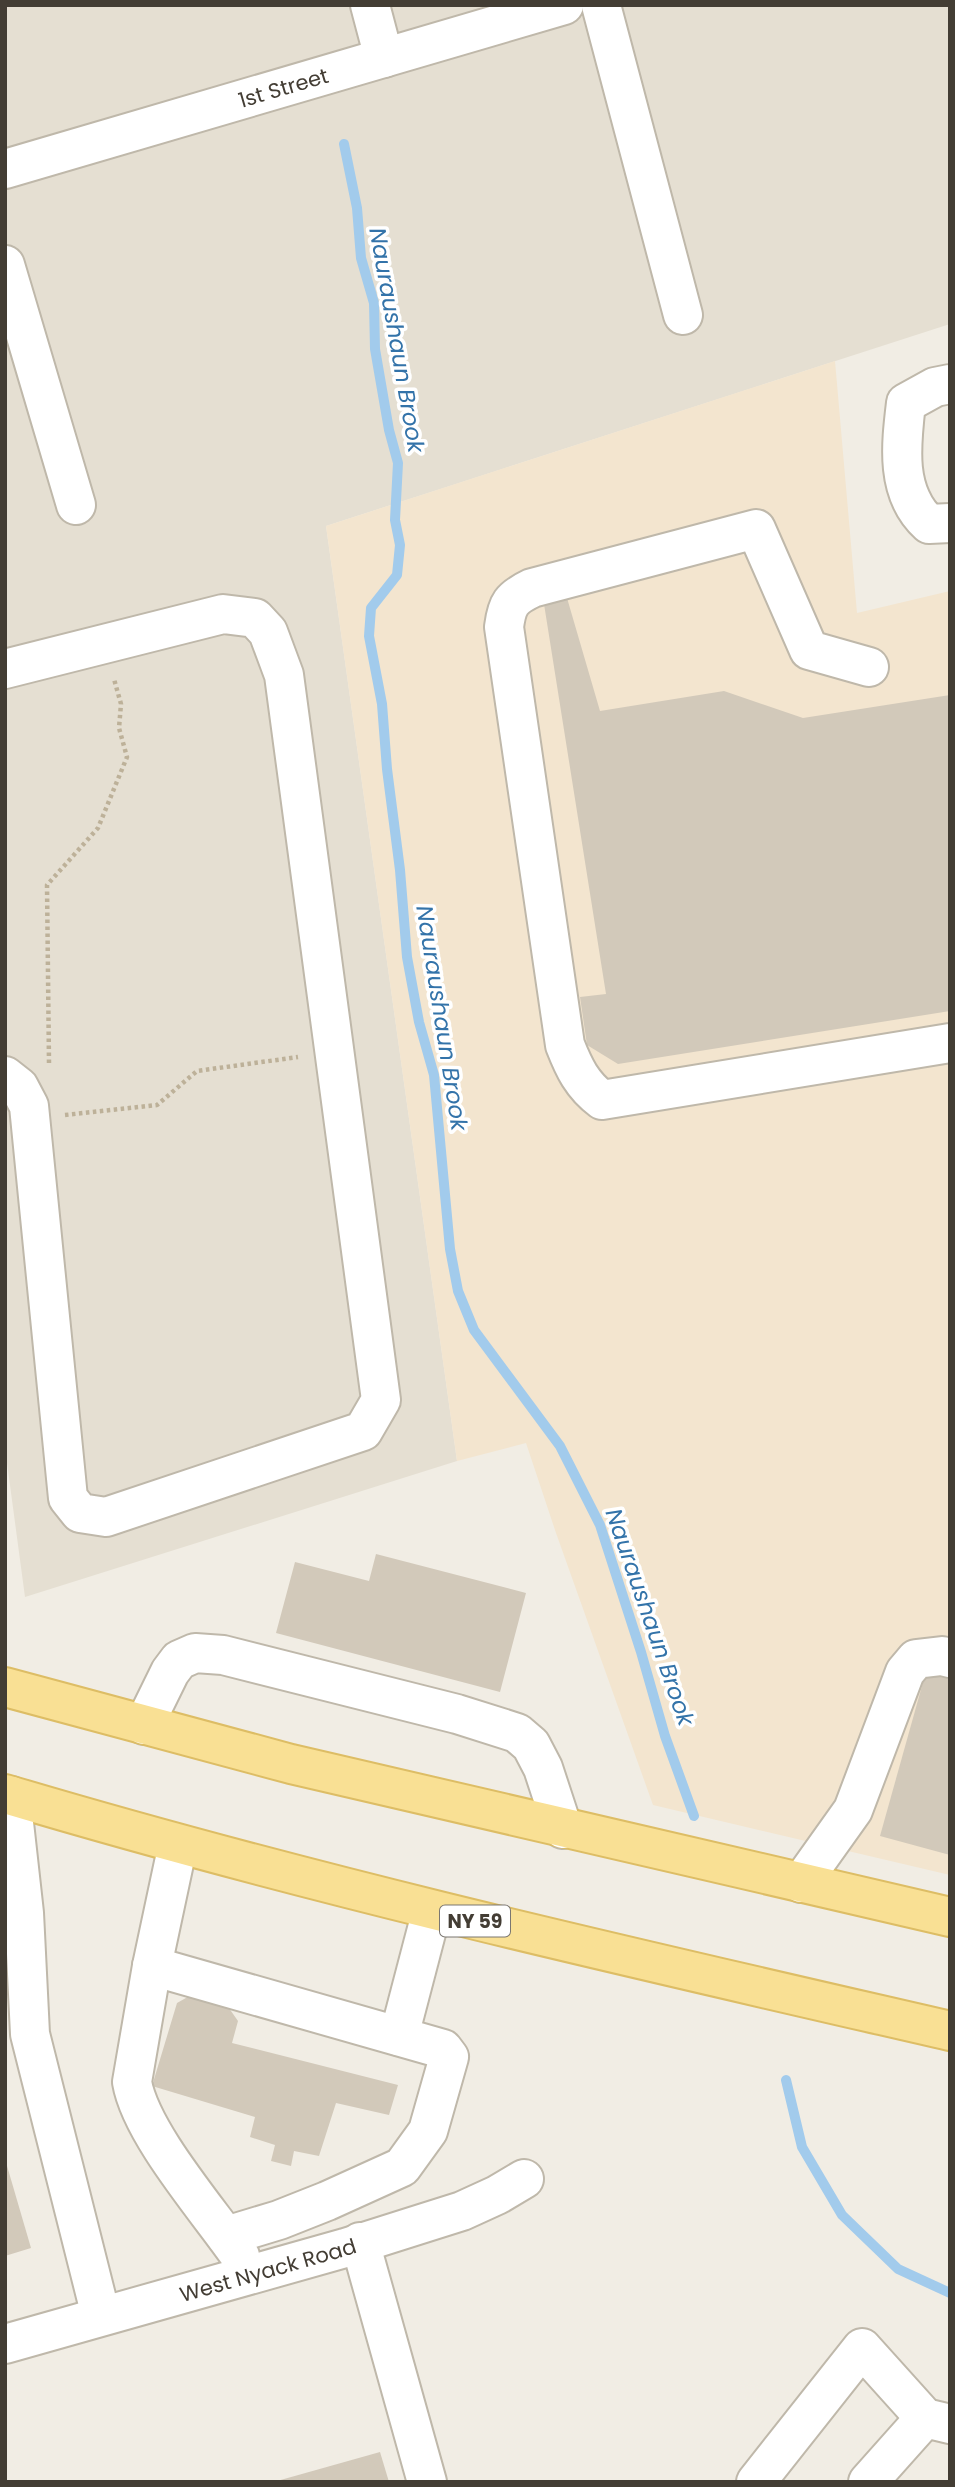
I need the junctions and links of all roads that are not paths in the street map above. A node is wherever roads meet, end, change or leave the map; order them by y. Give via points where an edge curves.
1 (370, 5) edge
2 (564, 5) edge
3 (601, 5) edge
4 (384, 58) junction
5 (5, 169) edge
6 (5, 265) edge
7 (683, 315) dead end
8 (950, 384) edge
9 (76, 505) dead end
10 (950, 523) edge
11 (869, 667) dead end
12 (5, 669) edge
13 (950, 1043) edge
14 (5, 1076) edge
15 (950, 1658) edge
16 (5, 1687) edge
17 (144, 1725) junction
18 (8, 1795) edge
19 (563, 1829) junction
20 (178, 1844) junction
21 (13, 1883) edge
22 (801, 1883) junction
23 (432, 1910) junction
24 (950, 1917) edge
25 (152, 1966) junction
26 (950, 2031) edge
27 (399, 2036) junction
28 (17, 2043) edge
29 (524, 2179) dead end
30 (327, 2201) junction
31 (226, 2236) junction
32 (352, 2245) junction
33 (253, 2273) junction
34 (102, 2316) junction
35 (5, 2344) edge
36 (937, 2421) edge
37 (427, 2482) edge
38 (756, 2482) edge
39 (868, 2482) edge

1 - 4 street
2 - 4 street, 1st Street
3 - 7 street
4 - 5 street, 1st Street
6 - 9 street
8 - 10 street via 906,403 901,448 907,492 918,514 929,524
11 - 13 street via 809,650 756,528 532,588 507,606 503,627 565,1045 575,1072 602,1100
12 - 14 street via 223,614 255,618 268,632 284,675 381,1400 363,1431 106,1517 80,1513 68,1498 29,1107 19,1087
15 - 22 street via 916,1658 905,1672 853,1810
16 - 17 main road
17 - 19 main road
17 - 19 street via 179,1660 195,1653 223,1655 517,1733 531,1745 543,1768
18 - 20 main road, NY 59
18 - 21 street
19 - 22 main road
20 - 23 main road, NY 59
20 - 25 street
21 - 28 street
22 - 24 main road
23 - 26 main road, NY 59
23 - 27 street
25 - 27 street
25 - 31 street via 132,2082 134,2096 163,2150
27 - 30 street via 443,2049 449,2057 428,2131 402,2167
28 - 34 street
29 - 32 street, West Nyack Road via 462,2211
30 - 31 street
30 - 32 street
31 - 33 street
32 - 33 street, West Nyack Road
32 - 37 street
33 - 34 street, West Nyack Road
34 - 35 street, West Nyack Road
36 - 38 street via 862,2348
36 - 39 street

